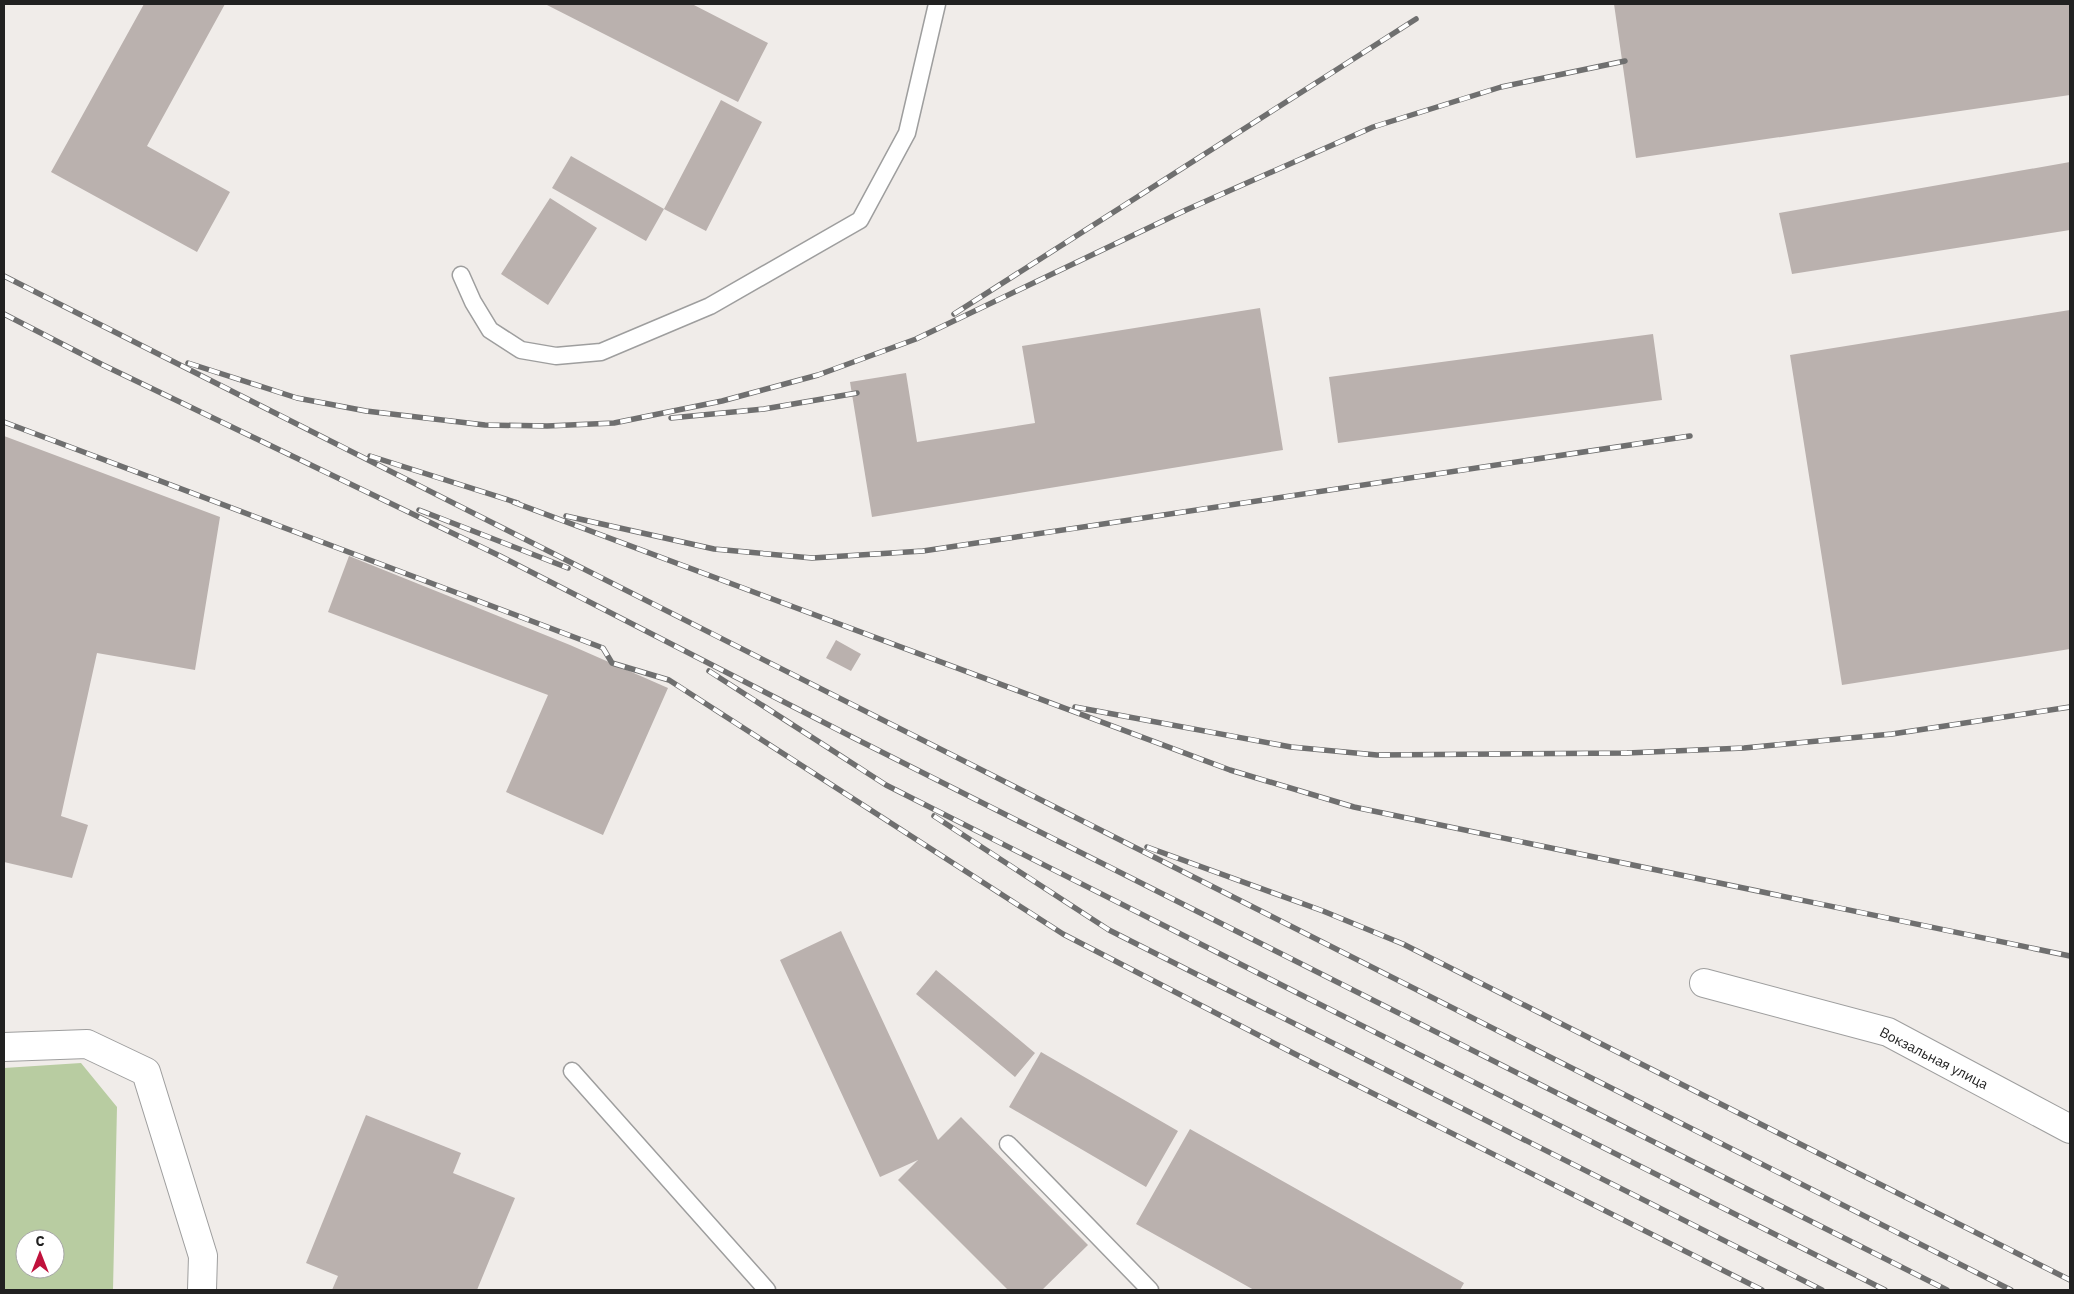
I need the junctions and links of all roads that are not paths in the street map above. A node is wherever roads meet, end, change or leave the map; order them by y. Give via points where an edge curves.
1 (937, 4) edge
2 (461, 275) dead end
3 (1704, 983) dead end
4 (4, 1047) edge
5 (572, 1071) dead end
6 (2070, 1129) edge
7 (1008, 1144) dead end
8 (202, 1290) edge
9 (767, 1290) edge
10 (1150, 1290) edge

1 - 2 lane via 907,133 860,220 718,302 601,352 556,356 521,350 490,330
3 - 6 street, Вокзальная улица via 1888,1032
4 - 8 street via 87,1044 146,1072 203,1256
5 - 9 lane
7 - 10 lane

